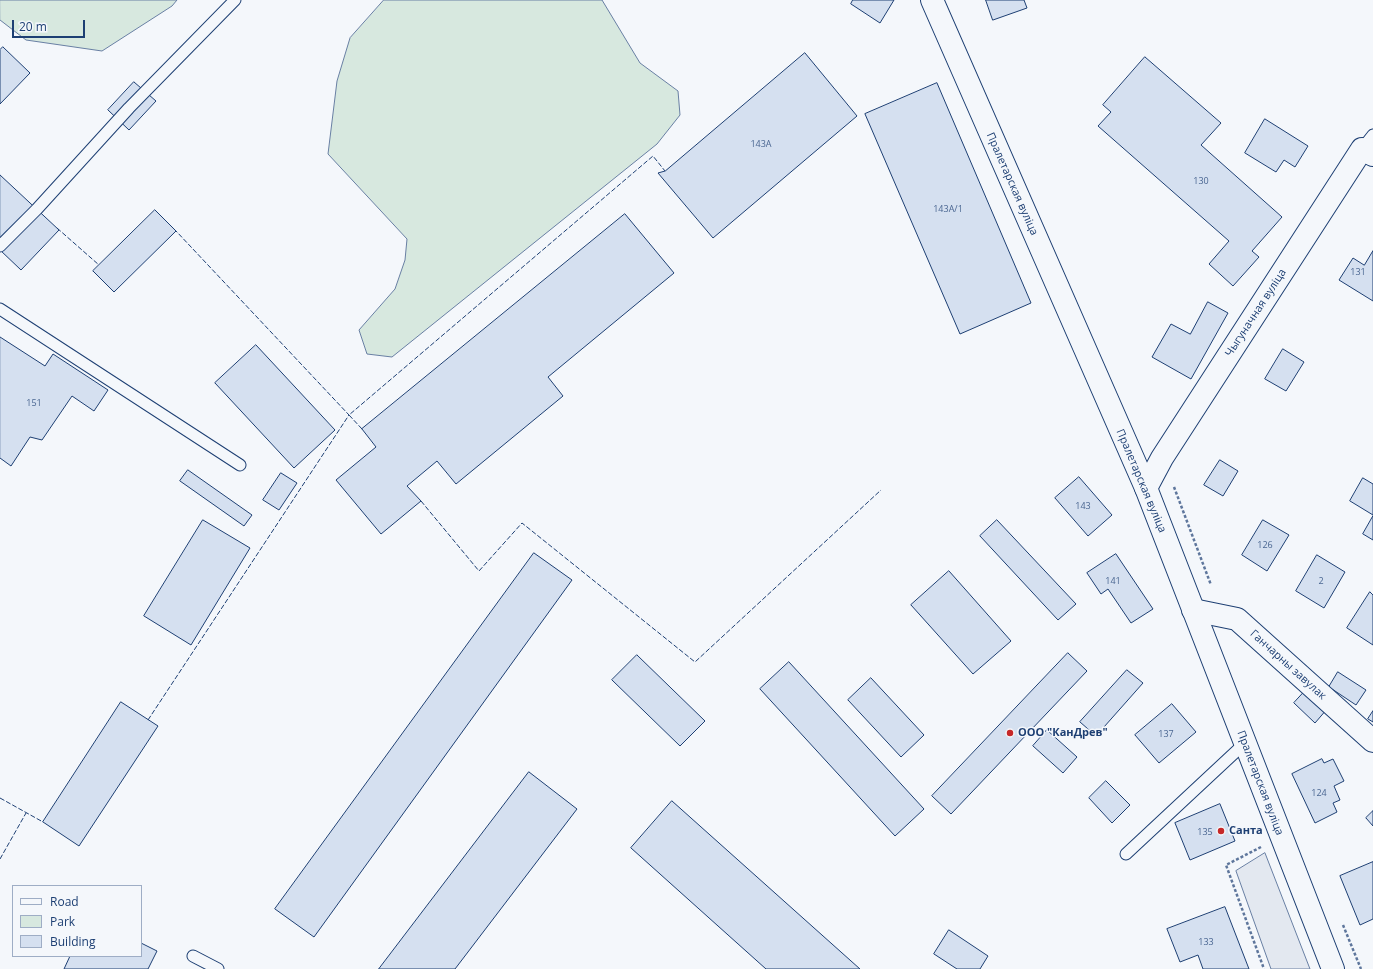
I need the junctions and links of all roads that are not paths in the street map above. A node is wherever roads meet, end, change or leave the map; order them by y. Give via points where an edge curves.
1 (235, 0) edge
2 (932, 0) edge
3 (1369, 147) edge
4 (0, 246) edge
5 (0, 309) edge
6 (240, 464) dead end
7 (1146, 488) junction
8 (1193, 610) junction
9 (1373, 741) edge
10 (1244, 744) junction
11 (1126, 854) dead end
12 (193, 956) dead end
13 (218, 969) edge
14 (1333, 969) edge

1 - 4 lane via 129,108
2 - 7 main road, Пралетарская вуліца
3 - 7 main road, Чыгуначная вуліца via 1162,458
5 - 6 lane
7 - 8 main road, Пралетарская вуліца
8 - 9 main road, Ганчарны завулак via 1237,619
8 - 10 main road, Пралетарская вуліца
10 - 11 lane
10 - 14 main road, Пралетарская вуліца
12 - 13 lane

